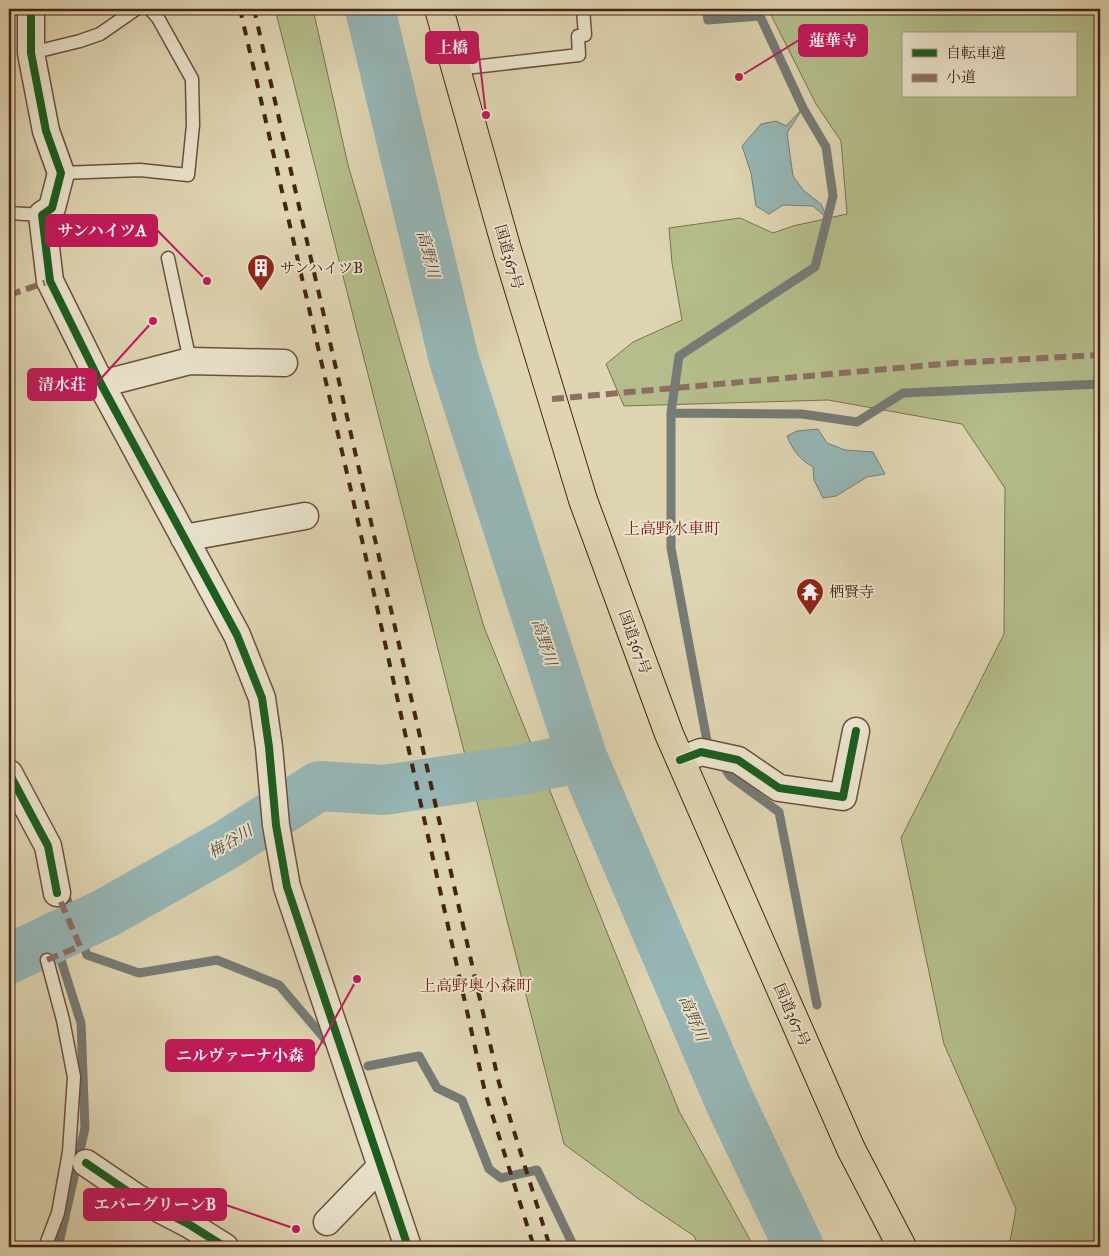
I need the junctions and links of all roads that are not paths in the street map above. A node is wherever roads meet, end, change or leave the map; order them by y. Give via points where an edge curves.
1 (31, 9) edge
2 (136, 9) edge
3 (150, 9) edge
4 (439, 9) edge
5 (582, 9) edge
6 (32, 53) junction
7 (456, 69) junction
8 (61, 173) junction
9 (9, 213) edge
10 (42, 215) junction
11 (168, 258) dead end
12 (190, 361) junction
13 (284, 363) dead end
14 (101, 384) junction
15 (305, 516) dead end
16 (184, 538) junction
17 (856, 731) dead end
18 (680, 760) junction
19 (9, 773) edge
20 (57, 893) dead end
21 (47, 960) dead end
22 (78, 1158) junction
23 (381, 1166) junction
24 (327, 1222) dead end
25 (45, 1247) edge
26 (225, 1247) edge
27 (408, 1247) edge
28 (902, 1247) edge

1 - 6 street
2 - 6 lane via 100,34
3 - 8 lane via 192,79 193,125 188,175 140,170
4 - 7 highway, 国道367号
5 - 7 lane via 585,35 578,36 579,55
6 - 8 street via 46,131
7 - 18 highway, 国道367号 via 583,500
8 - 10 street via 52,208
9 - 10 lane
10 - 14 street via 50,281
11 - 12 lane
12 - 13 street
12 - 14 street
14 - 16 street
15 - 16 street
16 - 23 street via 237,635 262,698 276,824 287,887
17 - 18 street via 843,797 779,788 738,760 702,752
18 - 28 highway, 国道367号 via 851,1149
19 - 20 street via 48,846
21 - 22 lane via 74,1077
22 - 25 lane
22 - 26 street via 136,1197
23 - 24 street
23 - 27 street

